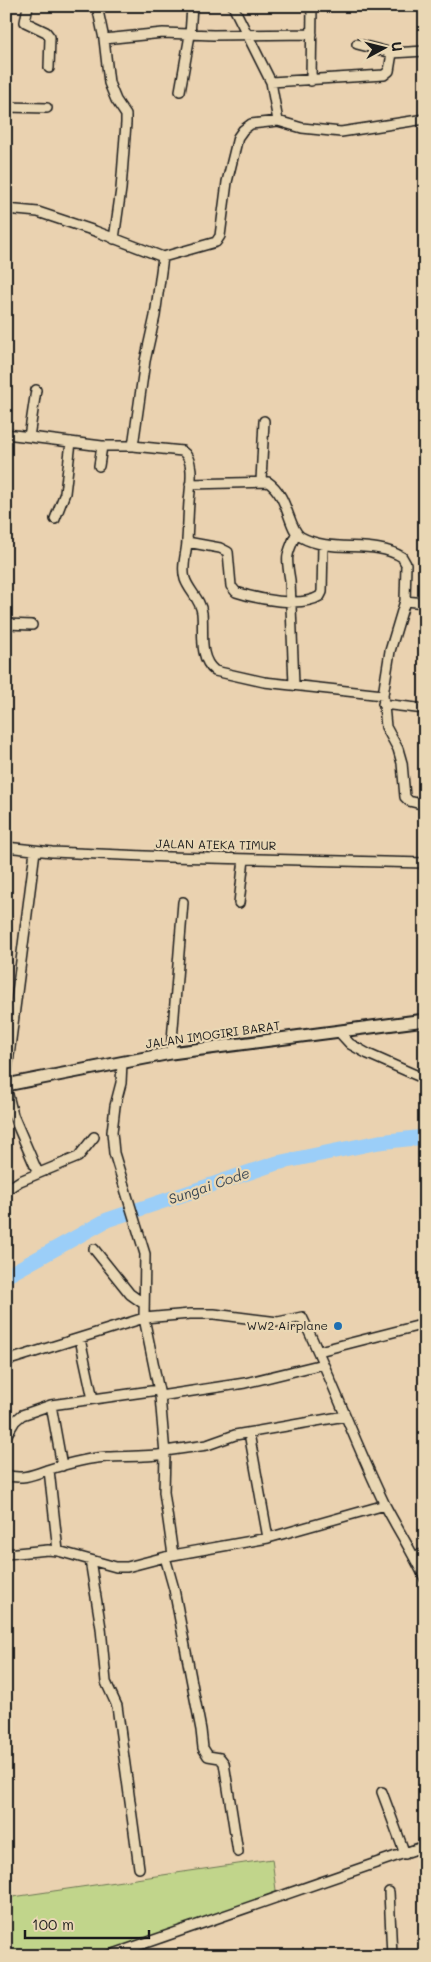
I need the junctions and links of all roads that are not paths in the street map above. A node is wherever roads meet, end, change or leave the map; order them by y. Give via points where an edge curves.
1 (28, 6) edge
2 (97, 6) edge
3 (192, 6) edge
4 (233, 6) edge
5 (312, 6) edge
6 (246, 34) junction
7 (312, 34) junction
8 (190, 35) junction
9 (104, 39) junction
10 (357, 44) dead end
11 (425, 51) edge
12 (392, 53) junction
13 (48, 68) dead end
14 (311, 81) junction
15 (271, 82) junction
16 (180, 91) dead end
17 (6, 107) edge
18 (47, 108) dead end
19 (425, 120) edge
20 (278, 121) junction
21 (6, 209) edge
22 (114, 239) junction
23 (163, 257) junction
24 (36, 390) dead end
25 (264, 421) dead end
26 (6, 434) edge
27 (29, 437) junction
28 (71, 442) junction
29 (102, 446) junction
30 (133, 446) junction
31 (99, 466) dead end
32 (261, 481) junction
33 (190, 484) junction
34 (55, 519) dead end
35 (296, 534) junction
36 (187, 542) junction
37 (323, 545) junction
38 (405, 601) junction
39 (290, 603) junction
40 (425, 603) edge
41 (6, 624) edge
42 (32, 625) dead end
43 (294, 685) junction
44 (383, 700) junction
45 (425, 709) edge
46 (425, 805) edge
47 (6, 847) edge
48 (35, 851) junction
49 (244, 859) junction
50 (425, 863) edge
51 (183, 902) dead end
52 (239, 903) dead end
53 (425, 1020) edge
54 (339, 1032) junction
55 (171, 1053) junction
56 (122, 1062) junction
57 (425, 1077) edge
58 (6, 1080) edge
59 (6, 1086) edge
60 (94, 1137) dead end
61 (38, 1173) junction
62 (6, 1190) edge
63 (94, 1249) dead end
64 (144, 1304) junction
65 (144, 1318) junction
66 (425, 1324) edge
67 (80, 1339) junction
68 (318, 1351) junction
69 (6, 1361) edge
70 (323, 1364) junction
71 (159, 1393) junction
72 (93, 1399) junction
73 (51, 1405) junction
74 (345, 1416) junction
75 (249, 1433) junction
76 (6, 1436) edge
77 (165, 1452) junction
78 (62, 1466) junction
79 (49, 1470) junction
80 (6, 1475) edge
81 (385, 1505) junction
82 (268, 1538) junction
83 (58, 1551) junction
84 (6, 1554) edge
85 (425, 1554) edge
86 (169, 1556) junction
87 (414, 1556) junction
88 (90, 1560) junction
89 (425, 1579) edge
90 (382, 1792) dead end
91 (425, 1846) edge
92 (238, 1852) dead end
93 (405, 1854) junction
94 (139, 1868) dead end
95 (389, 1892) dead end
96 (108, 1956) edge
97 (392, 1956) edge

1 - 13 street via 25,22 50,37
2 - 9 street
3 - 8 street
4 - 6 street
5 - 7 street
6 - 7 street
6 - 8 street
6 - 15 street
7 - 14 street
8 - 9 street via 163,33
8 - 16 street
9 - 22 street via 109,83 126,115
10 - 12 street
11 - 12 street
12 - 14 street via 389,71 384,75
14 - 15 street
15 - 20 street
17 - 18 street
19 - 20 street via 340,132 302,128
20 - 23 street via 251,124 238,137 227,182 220,236 216,242
21 - 22 street via 38,212
22 - 23 street
23 - 30 street
24 - 27 street
25 - 32 street
26 - 27 street
27 - 28 street
28 - 29 street
28 - 34 street via 65,493
29 - 30 street
29 - 31 street
30 - 33 street via 187,454
32 - 33 street
32 - 35 street via 274,486 282,498
33 - 36 street
35 - 37 street
35 - 39 street via 287,559
36 - 39 street via 228,552 231,586 236,592
36 - 43 street via 183,569 185,580 202,610 204,655 211,668 264,682
37 - 38 street via 387,551 402,557 406,564
37 - 39 street via 320,596
38 - 40 street
38 - 44 street via 390,651
39 - 43 street
41 - 42 street
43 - 44 street
44 - 45 street
44 - 46 street via 386,727 402,763 405,797
47 - 48 street, JALAN ATEKA TIMUR
48 - 49 street, JALAN ATEKA TIMUR
48 - 58 street
49 - 50 street, JALAN ATEKA TIMUR
49 - 52 street
51 - 55 street
53 - 54 main road, JALAN IMOGIRI BARAT
54 - 55 main road, JALAN IMOGIRI BARAT
54 - 57 street via 350,1044 368,1054
55 - 56 main road, JALAN IMOGIRI BARAT
56 - 59 main road, JALAN IMOGIRI BARAT
56 - 64 street via 112,1132 114,1153 145,1254
59 - 61 street via 13,1115
60 - 61 street via 78,1156
61 - 62 street
63 - 64 street via 130,1294
64 - 65 street
65 - 67 street
65 - 68 street via 214,1314 278,1322 302,1317
65 - 71 street
66 - 68 street
67 - 69 street
67 - 72 street
68 - 70 street
70 - 71 street via 245,1383
70 - 74 street
71 - 72 street
71 - 77 street
72 - 73 street
73 - 76 street via 22,1415
73 - 78 street
74 - 75 street
74 - 81 street
75 - 77 street via 208,1445
75 - 82 street
77 - 78 street via 150,1456 107,1457
77 - 86 street via 164,1492
78 - 79 street
79 - 80 street via 22,1477
79 - 83 street
81 - 82 street
81 - 87 street
82 - 86 street
83 - 84 street
83 - 88 street
85 - 87 street
86 - 88 street via 127,1567
86 - 92 street via 203,1748 208,1756 220,1758 224,1763
87 - 89 street
88 - 94 street via 106,1682 117,1706
90 - 93 street
91 - 93 street
93 - 96 street
95 - 97 street

